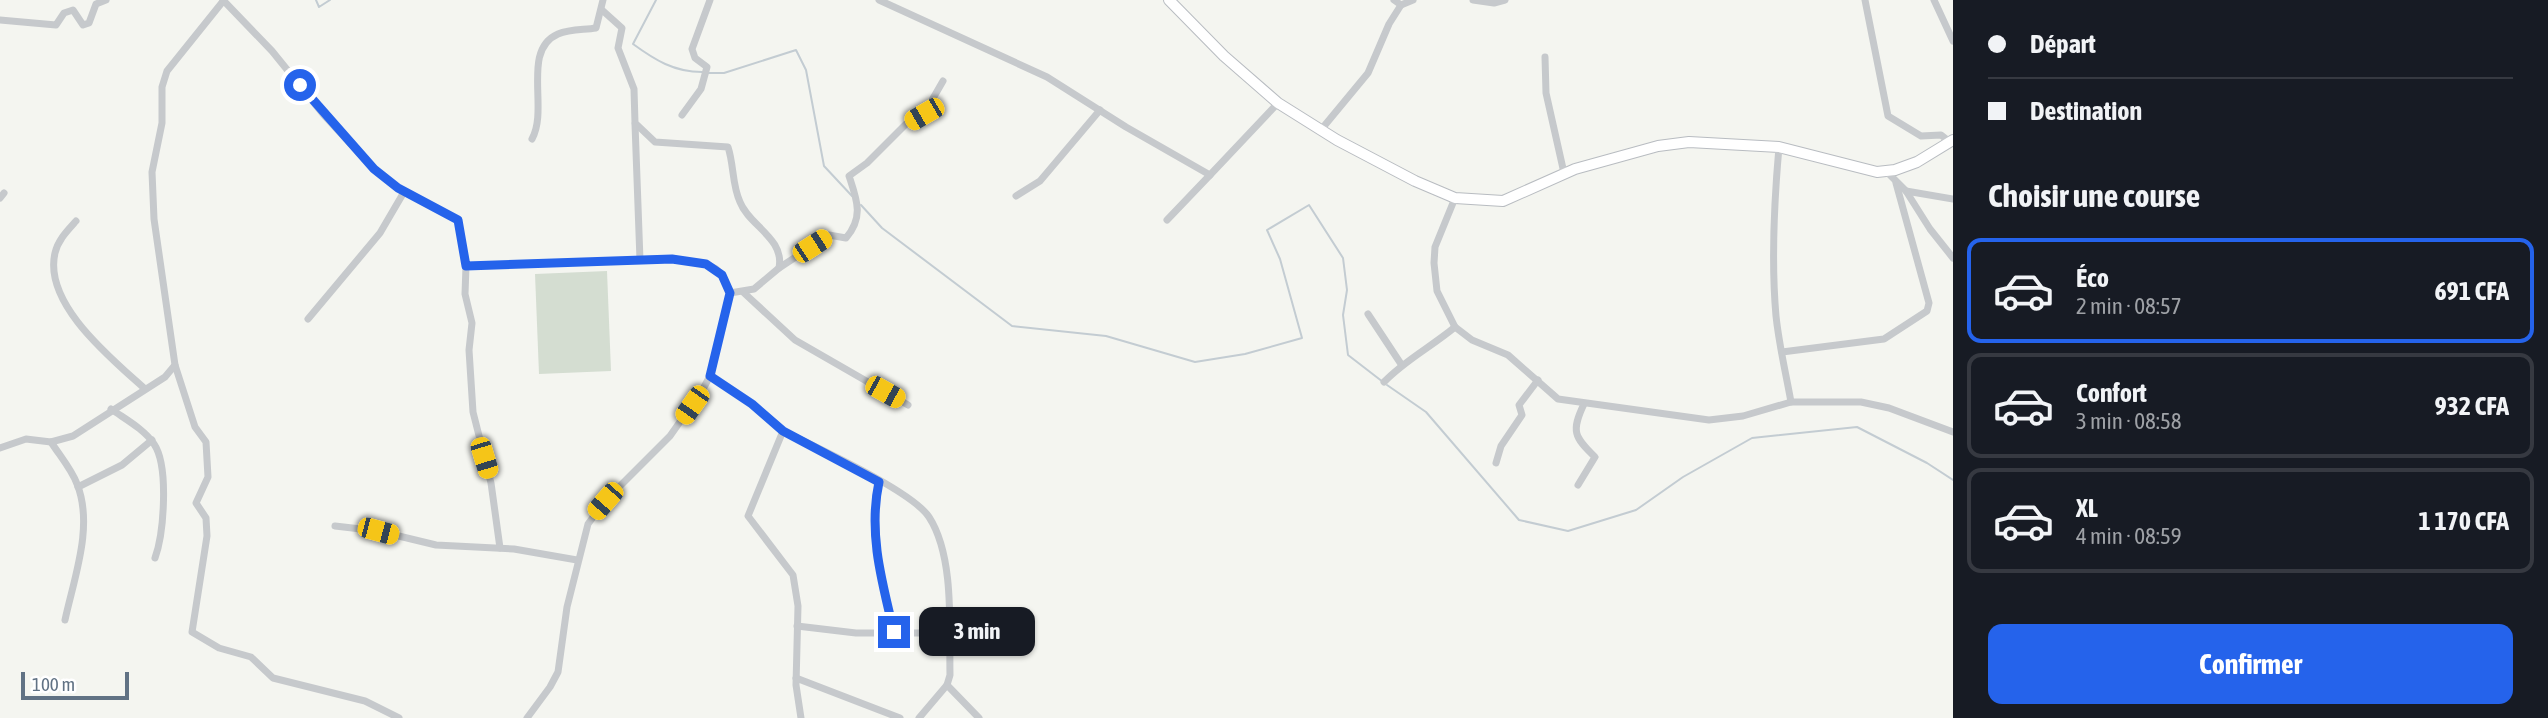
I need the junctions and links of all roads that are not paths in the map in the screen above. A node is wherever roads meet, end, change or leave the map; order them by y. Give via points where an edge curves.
1 (106, 0) edge
2 (224, 0) edge
3 (603, 0) edge
4 (710, 0) edge
5 (879, 0) edge
6 (1169, 0) edge
7 (1413, 0) edge
8 (1473, 0) edge
9 (1506, 0) edge
10 (1865, 0) edge
11 (1934, 0) edge
12 (1398, 3) edge
13 (602, 10) junction
14 (0, 20) edge
15 (1953, 41) edge
16 (1545, 57) dead end
17 (943, 81) dead end
18 (1279, 103) junction
19 (1100, 110) junction
20 (681, 116) dead end
21 (635, 123) junction
22 (1320, 131) junction
23 (532, 138) dead end
24 (1951, 141) edge
25 (1779, 147) junction
26 (1887, 172) junction
27 (1564, 173) junction
28 (1210, 175) junction
29 (1896, 183) junction
30 (1906, 191) junction
31 (404, 192) junction
32 (1016, 196) dead end
33 (1455, 198) junction
34 (1953, 199) edge
35 (1167, 220) dead end
36 (76, 221) dead end
37 (1953, 258) edge
38 (640, 260) junction
39 (466, 266) junction
40 (779, 268) junction
41 (743, 292) junction
42 (730, 293) junction
43 (1368, 314) dead end
44 (308, 319) dead end
45 (1455, 327) junction
46 (1782, 352) junction
47 (1401, 364) junction
48 (175, 365) junction
49 (710, 376) junction
50 (1538, 380) junction
51 (1384, 382) dead end
52 (145, 389) junction
53 (1791, 402) junction
54 (1584, 404) junction
55 (908, 405) dead end
56 (111, 409) junction
57 (783, 431) junction
58 (1953, 432) edge
59 (152, 440) junction
60 (51, 442) junction
61 (0, 448) edge
62 (1496, 463) dead end
63 (879, 482) junction
64 (1578, 485) dead end
65 (78, 487) junction
66 (335, 526) dead end
67 (500, 548) junction
68 (155, 558) dead end
69 (578, 560) junction
70 (65, 620) dead end
71 (797, 626) junction
72 (894, 632) junction
73 (949, 633) junction
74 (796, 678) junction
75 (947, 685) junction
76 (399, 718) edge
77 (527, 718) edge
78 (801, 718) edge
79 (901, 718) edge
80 (919, 718) edge
81 (979, 718) edge

1 - 14 street via 96,4 89,23 83,25 73,10 64,13 56,25
2 - 31 street via 349,143
2 - 48 street via 167,71 162,87 162,123 152,172 153,219
3 - 13 street
4 - 20 street via 692,49 695,58 708,67 706,79
5 - 19 street via 1032,70
6 - 18 street
7 - 12 street
8 - 9 street
10 - 24 street via 1888,116 1921,136 1941,135
11 - 15 street
12 - 22 street via 1368,72
13 - 21 street via 622,28 618,48 634,89
13 - 23 street via 596,28 565,32 544,46 538,65 539,122
16 - 27 street via 1546,93
17 - 40 street via 924,114 906,124 849,176 860,207 856,227 846,238 829,235
18 - 22 street
18 - 28 street
19 - 28 street
19 - 32 street via 1040,181
21 - 38 street
21 - 40 street via 654,142 728,147 740,204 771,238
22 - 33 street
24 - 26 street via 1917,162
25 - 26 street
25 - 27 street via 1689,142 1624,154
25 - 46 street via 1774,278
26 - 29 street
27 - 33 street via 1503,201
28 - 35 street
29 - 30 street
29 - 46 street via 1929,303 1927,310 1884,339
30 - 34 street
30 - 37 street
31 - 39 street via 458,220
31 - 44 street via 380,233
33 - 45 street via 1435,247 1434,263 1437,291
36 - 52 street via 54,254 59,290 87,333
38 - 39 street
38 - 42 street via 706,264 722,275
39 - 67 street via 473,412 491,483
40 - 41 street via 760,285
41 - 42 street
41 - 55 street via 795,340
42 - 49 street
43 - 47 street
45 - 47 street
45 - 50 street via 1472,340 1508,355
46 - 53 street
47 - 51 street
48 - 52 street
48 - 76 street via 195,427 206,442 208,477 196,503 205,518 206,537 192,632 219,648 251,657 273,678 365,701
49 - 57 street
49 - 69 street via 670,436 596,512
50 - 54 street via 1558,399
50 - 62 street via 1519,405 1522,415 1501,446
52 - 56 street
53 - 54 street via 1709,420
53 - 58 street via 1861,402
54 - 64 street via 1576,434 1595,457
56 - 59 street
56 - 60 street via 73,436
57 - 63 street
57 - 71 street via 748,516 791,571
59 - 65 street via 113,471
59 - 68 street via 162,471 162,534
60 - 61 street via 26,439
60 - 65 street
63 - 72 street via 874,505 875,546
63 - 73 street via 919,505 932,522 948,589
65 - 70 street via 83,505 82,536
66 - 67 street via 436,545
67 - 69 street
69 - 77 street via 558,672
71 - 72 street
71 - 74 street
72 - 73 street
73 - 75 street
74 - 78 street
74 - 79 street
75 - 80 street
75 - 81 street

